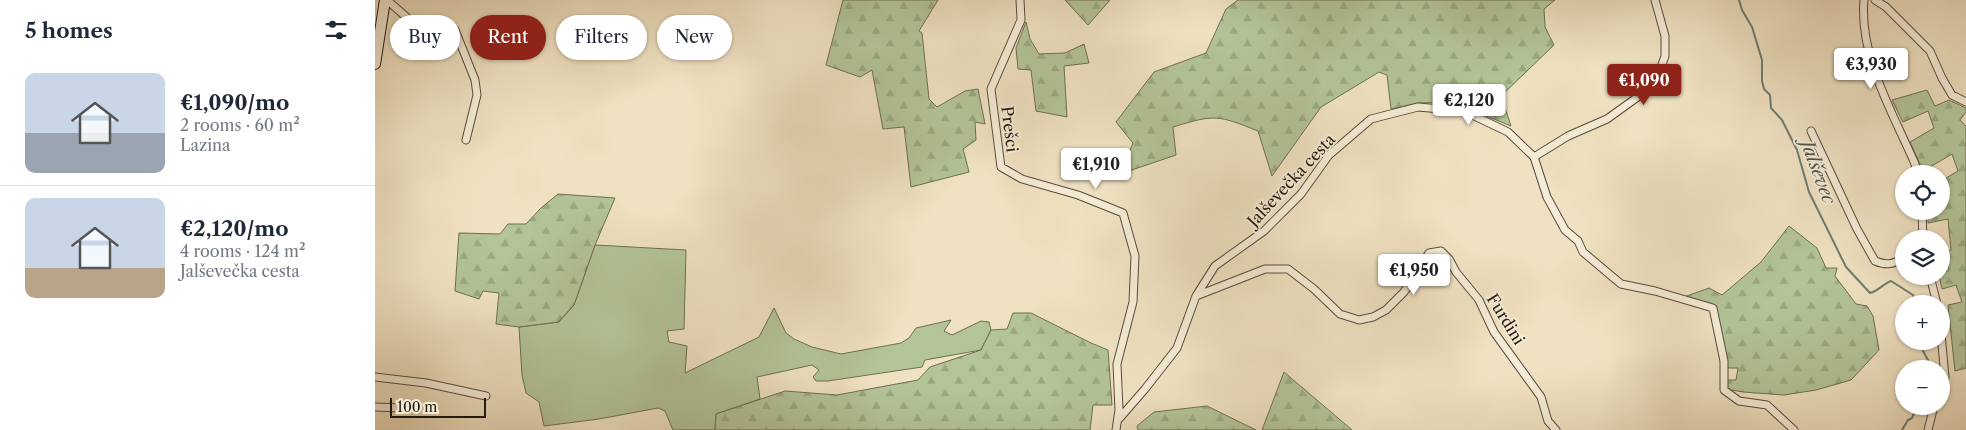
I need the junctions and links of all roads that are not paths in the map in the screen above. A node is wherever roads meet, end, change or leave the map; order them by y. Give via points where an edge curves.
1 (386, 0) edge
2 (1020, 0) edge
3 (1655, 0) edge
4 (1864, 0) edge
5 (1875, 0) edge
6 (375, 64) edge
7 (1966, 102) edge
8 (1811, 131) dead end
9 (466, 140) dead end
10 (1534, 157) junction
11 (1915, 165) edge
12 (1895, 262) edge
13 (1196, 296) junction
14 (375, 377) edge
15 (486, 396) dead end
16 (375, 407) edge
17 (403, 408) dead end
18 (1932, 415) edge
19 (1118, 420) junction
20 (1116, 430) edge
21 (1556, 430) edge
22 (1794, 430) edge
23 (1928, 430) edge

1 - 6 street
1 - 9 street via 412,22 446,25 455,30 475,80 477,95
2 - 19 street, Prešci via 1021,20 991,89 1001,167 1022,179 1123,212 1135,256 1133,302 1117,364
3 - 10 street via 1665,36 1665,56 1658,76 1646,91 1607,119 1568,136
4 - 11 street via 1867,47
5 - 7 street via 1930,52 1952,95
8 - 12 street via 1875,262 1884,265
10 - 13 street, Jalševečka cesta via 1508,132 1464,111 1418,107 1371,120 1329,155 1301,194 1264,231 1215,266
10 - 22 street, Jalševečka cesta via 1547,197 1565,230 1583,252 1621,284 1713,308 1725,361 1724,390 1739,401 1767,405
13 - 19 street, Jalševečka cesta via 1177,348
13 - 21 street, Furdini via 1265,269 1288,269 1339,314 1359,320 1386,310 1404,292 1429,253 1441,251 1479,300 1494,332 1541,397 1548,421
14 - 15 street via 426,383
16 - 17 street
18 - 23 street
19 - 20 street, Jalševečka cesta

